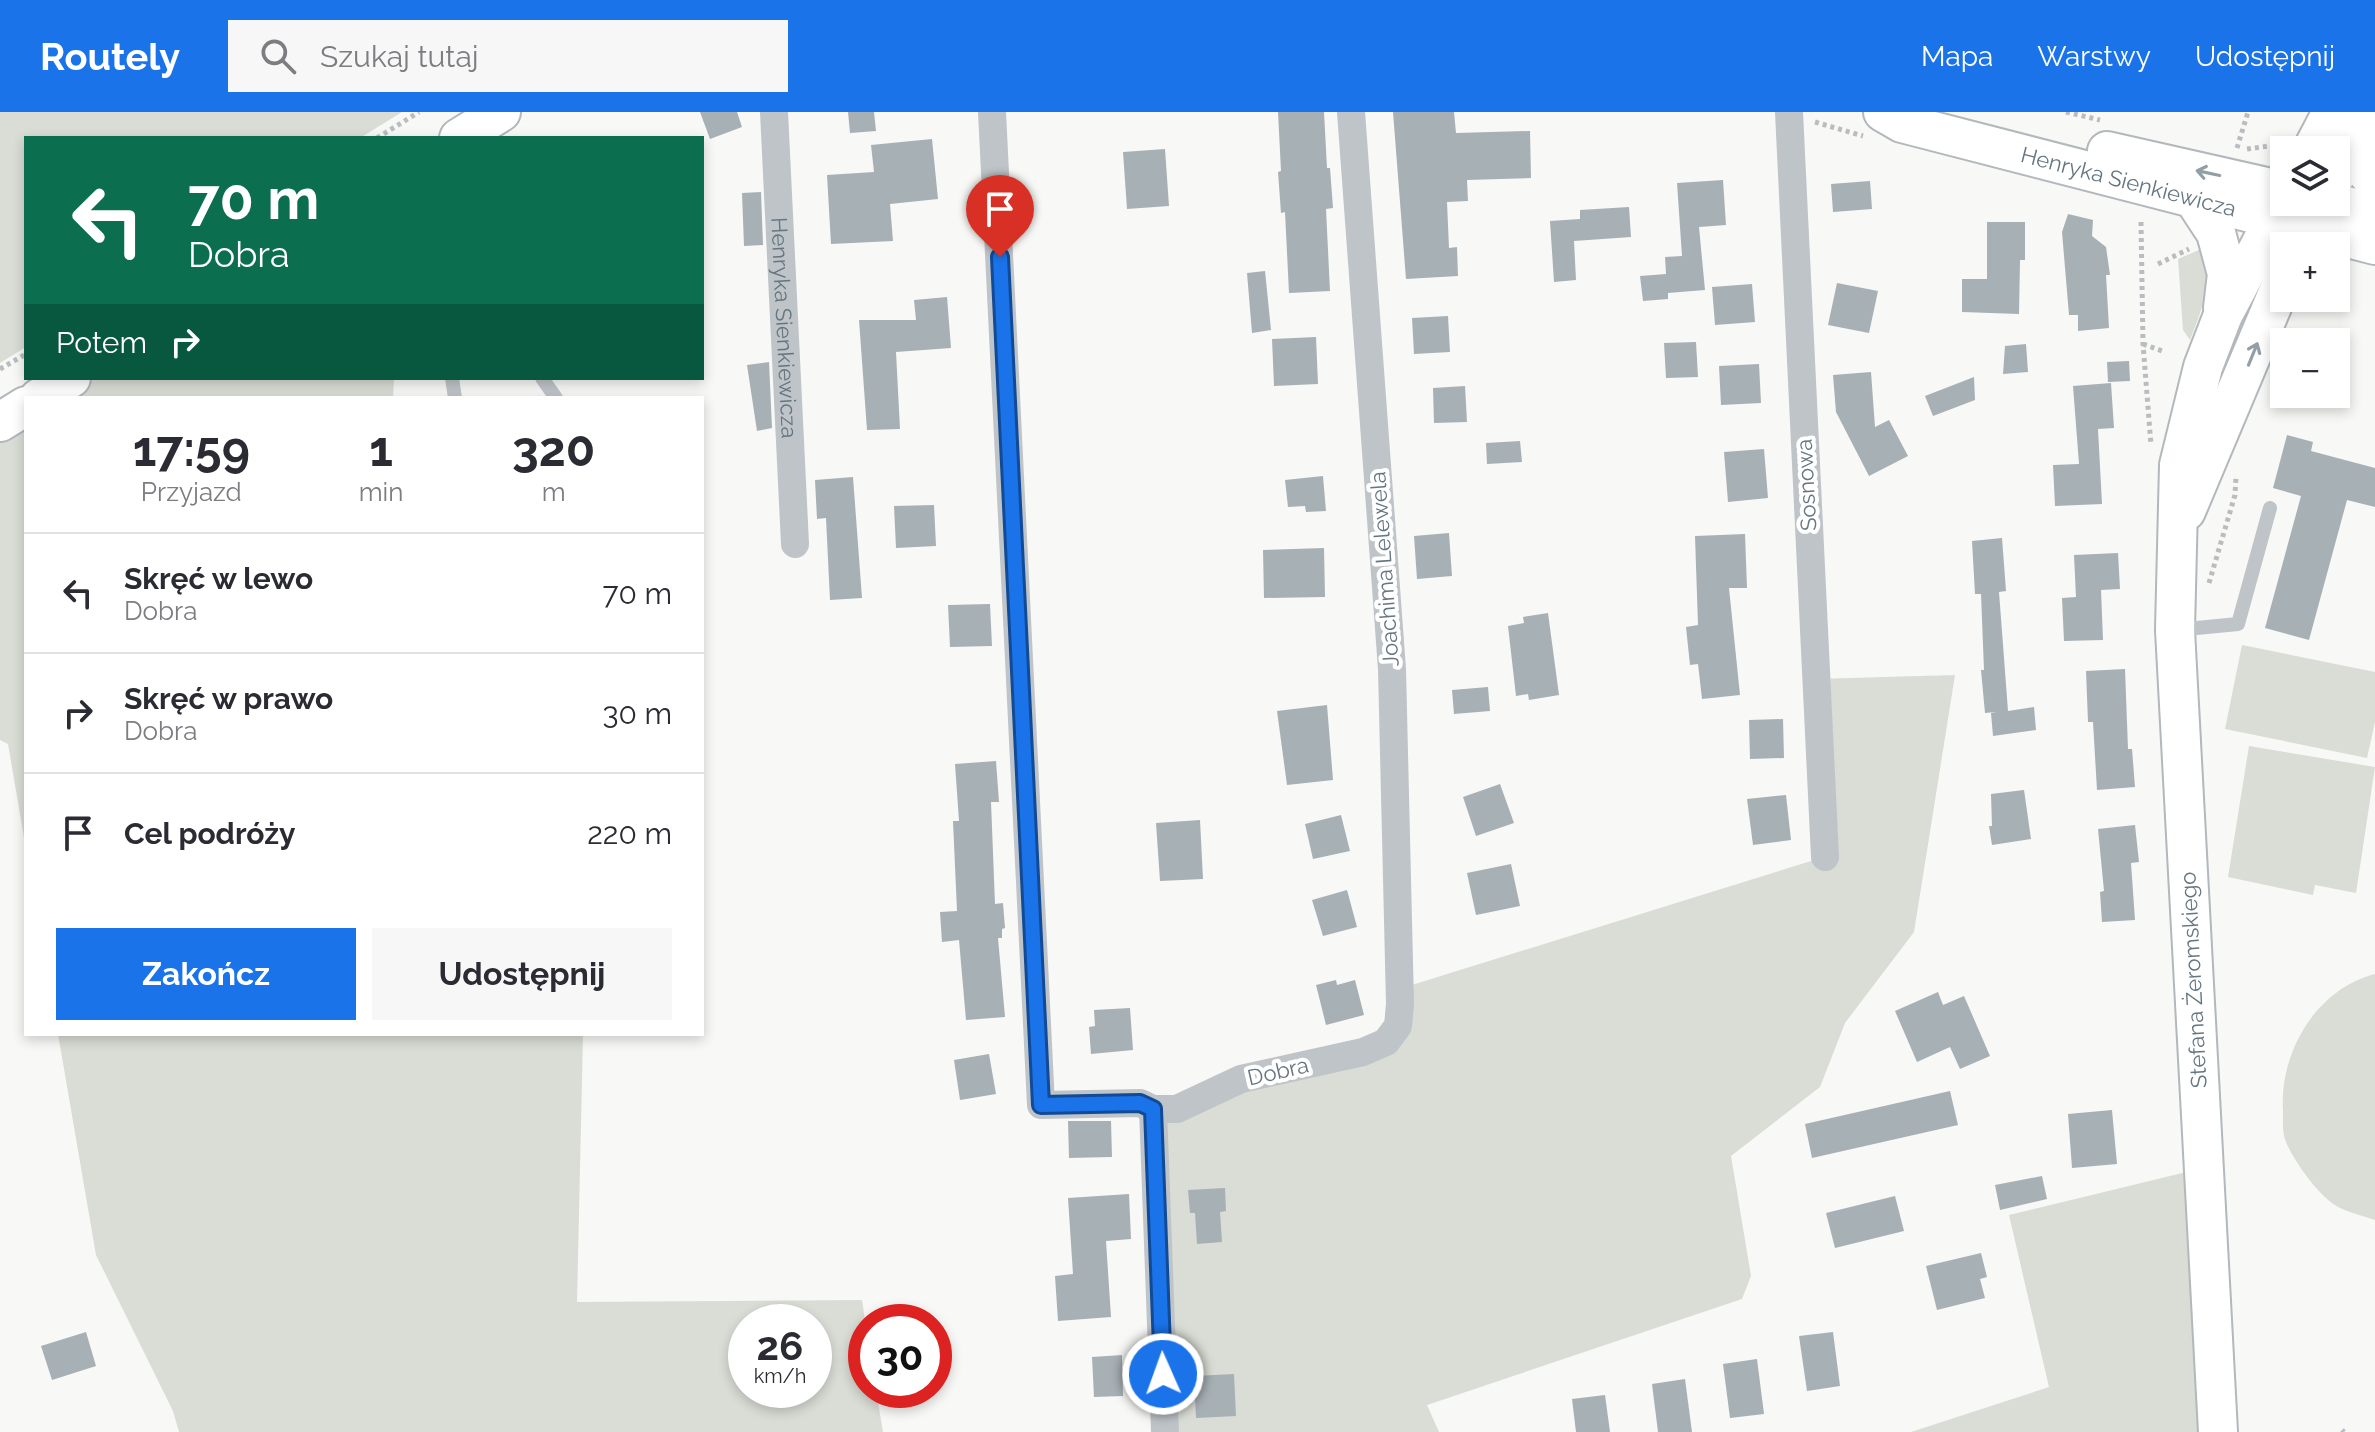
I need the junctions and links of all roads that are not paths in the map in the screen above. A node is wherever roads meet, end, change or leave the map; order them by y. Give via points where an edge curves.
1 (501, 112) edge
2 (774, 112) edge
3 (992, 112) edge
4 (1351, 112) edge
5 (1789, 112) edge
6 (1883, 112) edge
7 (1938, 112) edge
8 (2352, 117) edge
9 (462, 136) edge
10 (2319, 136) edge
11 (2375, 182) edge
12 (2193, 198) junction
13 (2270, 205) edge
14 (2270, 209) edge
15 (2350, 213) edge
16 (2375, 213) edge
17 (2298, 216) edge
18 (2307, 216) edge
19 (2375, 245) edge
20 (2270, 312) edge
21 (2223, 315) junction
22 (68, 380) edge
23 (42, 396) edge
24 (24, 407) edge
25 (0, 422) edge
26 (2270, 508) dead end
27 (2176, 528) junction
28 (795, 544) dead end
29 (2190, 628) junction
30 (1825, 857) dead end
31 (1398, 1026) joint
32 (1153, 1109) junction
33 (1165, 1432) edge
34 (2218, 1432) edge

1 - 9 street
2 - 28 street, Henryka Sienkiewicza
3 - 32 street, Dobra via 1041,1105 1140,1103
4 - 31 street, Joachima Lelewela via 1392,669
5 - 30 street, Sosnowa
6 - 12 street, Henryka Sienkiewicza via 1902,123
13 -> 7 street, Henryka Sienkiewicza
8 - 10 street
8 - 11 street via 2367,173
12 - 14 street, Henryka Sienkiewicza
12 - 21 street, Stefana Żeromskiego via 2216,233 2227,274
15 - 16 street, Henryka Sienkiewicza
17 - 21 street, Stefana Żeromskiego
18 - 19 street, Henryka Sienkiewicza
27 -> 20 street, Stefana Żeromskiego via 2192,502
21 - 27 street, Stefana Żeromskiego via 2203,367 2179,465
22 - 23 street
24 - 25 street
26 - 29 lane via 2238,624
27 - 29 street, Stefana Żeromskiego
29 - 34 street, Stefana Żeromskiego
31 - 32 street, Dobra via 1386,1042 1363,1052 1241,1079 1177,1109
32 - 33 street

